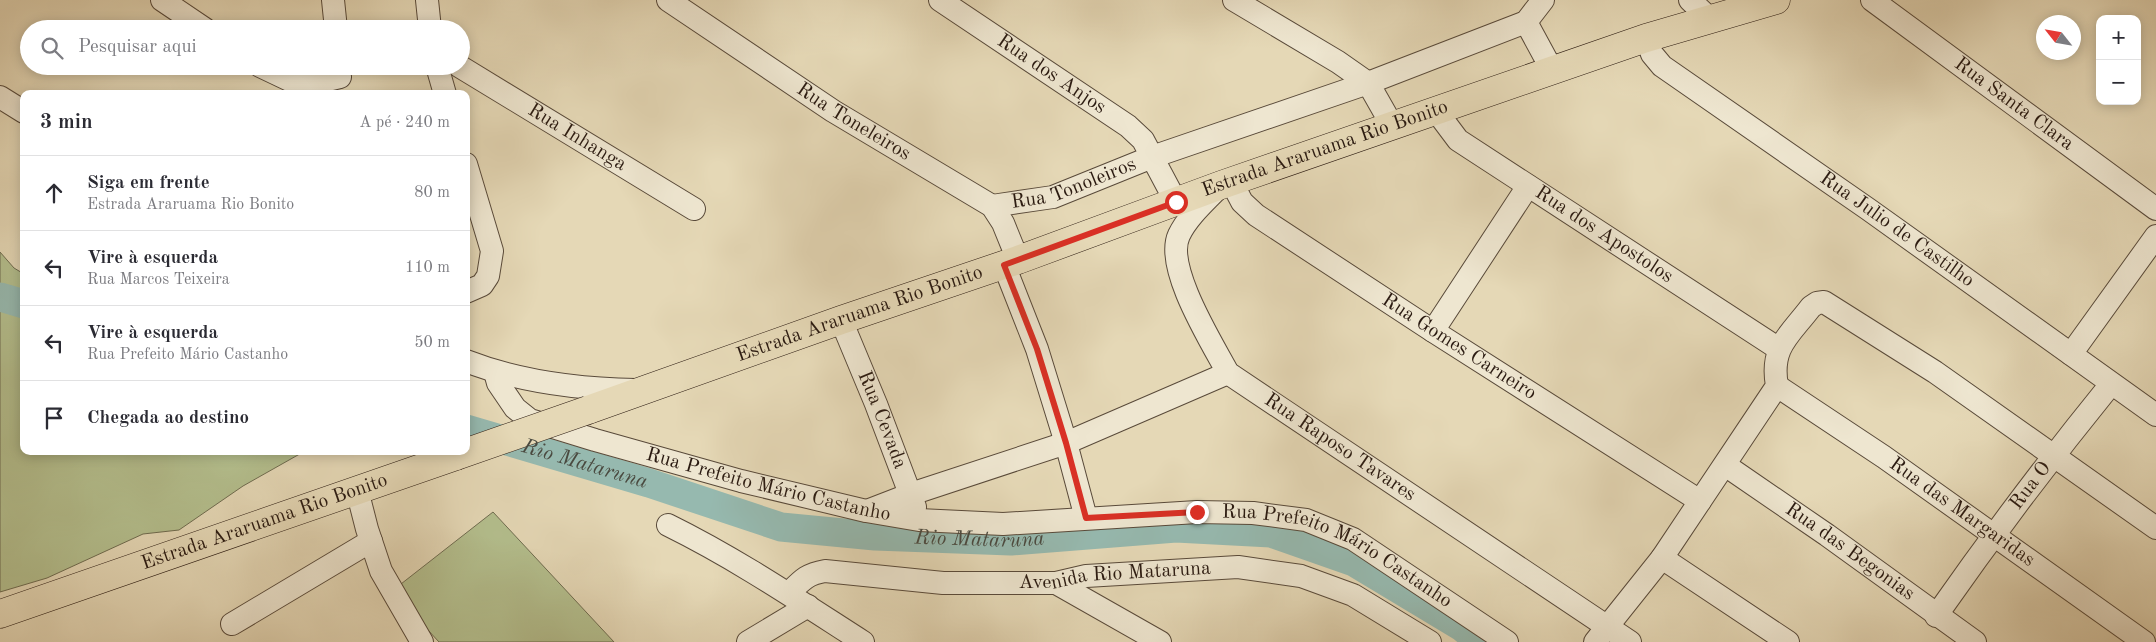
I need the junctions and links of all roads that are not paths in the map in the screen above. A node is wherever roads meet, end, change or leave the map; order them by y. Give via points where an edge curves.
1 (162, 0) edge
2 (333, 0) edge
3 (427, 0) edge
4 (668, 0) edge
5 (940, 0) edge
6 (1234, 0) edge
7 (1543, 0) edge
8 (1690, 0) edge
9 (1776, 0) edge
10 (1872, 0) edge
11 (1710, 19) junction
12 (192, 20) edge
13 (335, 20) edge
14 (429, 20) edge
15 (1526, 22) junction
16 (1646, 38) junction
17 (1552, 70) junction
18 (470, 73) edge
19 (275, 75) edge
20 (440, 75) edge
21 (341, 79) edge
22 (1368, 83) junction
23 (299, 90) edge
24 (444, 90) edge
25 (0, 98) edge
26 (20, 110) edge
27 (1437, 112) junction
28 (1393, 127) junction
29 (1152, 157) junction
30 (470, 178) edge
31 (1226, 183) junction
32 (1528, 186) junction
33 (1176, 202) junction
34 (992, 206) junction
35 (694, 209) dead end
36 (2156, 209) edge
37 (2156, 236) edge
38 (1011, 262) junction
39 (470, 290) edge
40 (841, 320) junction
41 (1433, 331) junction
42 (1779, 349) junction
43 (2070, 354) junction
44 (470, 363) edge
45 (494, 372) junction
46 (1228, 373) junction
47 (2111, 384) junction
48 (1776, 386) junction
49 (644, 390) junction
50 (2152, 405) edge
51 (1066, 443) junction
52 (470, 451) edge
53 (459, 455) edge
54 (2053, 455) junction
55 (1725, 465) junction
56 (357, 490) junction
57 (911, 494) junction
58 (1700, 501) junction
59 (866, 511) junction
60 (1086, 518) junction
61 (919, 520) junction
62 (668, 525) dead end
63 (2156, 528) edge
64 (1993, 534) junction
65 (371, 541) junction
66 (1662, 558) junction
67 (1056, 583) junction
68 (790, 593) junction
69 (808, 606) junction
70 (0, 614) edge
71 (1936, 616) junction
72 (232, 624) dead end
73 (1601, 634) edge
74 (422, 642) edge
75 (748, 642) edge
76 (863, 642) edge
77 (1160, 642) edge
78 (1430, 642) edge
79 (1507, 642) edge
80 (1630, 642) edge
81 (1788, 642) edge
82 (1974, 642) edge
83 (2144, 642) edge

1 - 12 street
2 - 13 street
3 - 14 street
4 - 34 street, Rua Toneleiros via 834,111
5 - 29 street, Rua dos Anjos via 1128,126 1143,140
6 - 22 street
7 - 15 street
8 - 11 street
9 - 11 main road, Estrada Araruama Rio Bonito
10 - 36 street, Rua Santa Clara
11 - 16 main road, Estrada Araruama Rio Bonito
15 - 17 street
15 - 22 street
16 - 17 main road, Estrada Araruama Rio Bonito
16 - 43 street, Rua Julio de Castilho via 1652,54 1662,66
17 - 27 main road, Estrada Araruama Rio Bonito
18 - 35 street, Rua Inhanga
19 - 23 street
20 - 24 street
21 - 23 street
22 - 28 street
22 - 29 street
25 - 26 street
27 - 28 main road, Estrada Araruama Rio Bonito
27 - 32 street, Rua dos Apostolos via 1458,140
28 - 31 main road, Estrada Araruama Rio Bonito
29 - 33 street, Rua dos Anjos
29 - 34 street, Rua Tonoleiros via 1052,197
30 - 39 street via 492,252 488,276 482,285
31 - 33 main road, Estrada Araruama Rio Bonito
31 - 41 street, Rua Gomes Carneiro via 1256,215
31 - 46 street, Rua Raposo Tavares via 1179,236 1175,255 1200,321
32 - 41 street
32 - 42 street, Rua dos Apostolos
33 - 38 main road, Estrada Araruama Rio Bonito
34 - 38 street, Rua Toneleiros via 1003,222
37 - 43 street
38 - 40 main road, Estrada Araruama Rio Bonito
38 - 51 street, Rua Toneleiros
40 - 49 main road, Estrada Araruama Rio Bonito
40 - 57 street, Rua Cevada
41 - 58 street, Rua Gomes Carneiro
42 - 48 street via 1775,357
42 - 54 street via 1811,307 1824,302 1935,372
43 - 47 street, Rua Julio de Castilho
44 - 45 street
45 - 49 street via 580,388
45 - 59 street, Rua Prefeito Mário Castanho via 514,408 530,420 741,481
46 - 51 street
46 - 73 street, Rua Raposo Tavares
47 - 50 street, Rua Julio de Castilho
47 - 54 street, Rua O
48 - 55 street
48 - 64 street, Rua das Margaridas
49 - 52 main road, Estrada Araruama Rio Bonito, bridge
51 - 57 street
51 - 60 street, Rua Toneleiros
53 - 56 main road, Estrada Araruama Rio Bonito, bridge
54 - 63 street
54 - 64 street, Rua O
55 - 58 street
55 - 71 street, Rua das Begonias
56 - 65 street
56 - 70 main road, Estrada Araruama Rio Bonito
57 - 59 street
57 - 61 street, Rua Cevada
58 - 66 street
59 - 61 street, Rua Prefeito Mário Castanho
60 - 61 street, Rua Prefeito Mário Castanho via 1003,524
60 - 79 street, Rua Prefeito Mário Castanho via 1197,512 1254,513 1306,520 1353,539
62 - 68 street
64 - 71 street, Rua O
64 - 83 street, Rua das Margaridas
65 - 72 street
65 - 74 street via 381,571
66 - 73 street
66 - 81 street
67 - 68 street, Avenida Rio Mataruna via 942,583 825,571 812,573
67 - 77 street
67 - 78 street, Avenida Rio Mataruna via 1113,573 1238,566 1300,576 1353,595
68 - 69 street
69 - 75 street
69 - 76 street
71 - 82 street, Rua das Begonias
73 - 80 street, Rua Raposo Tavares

